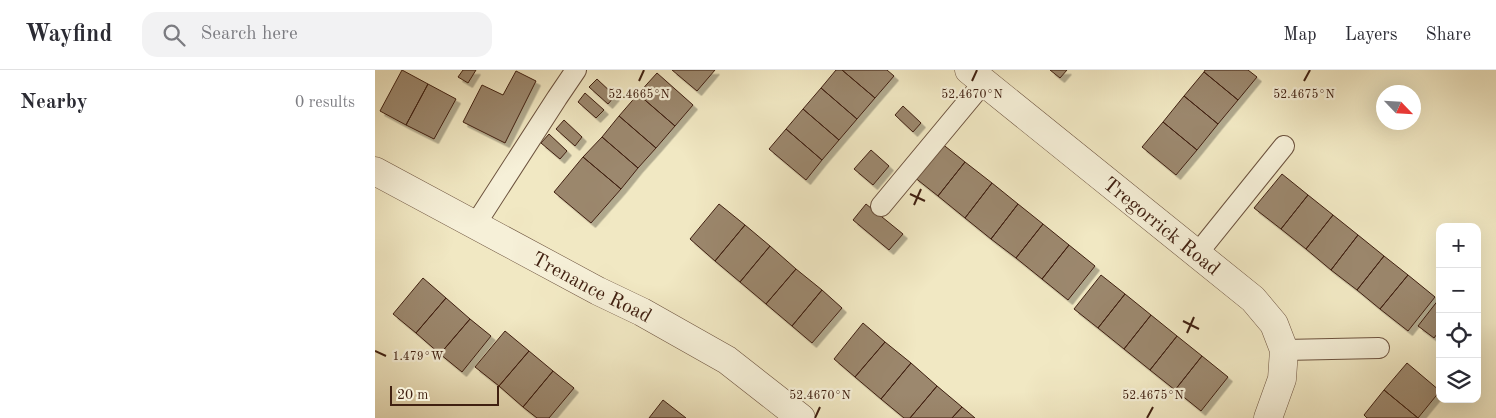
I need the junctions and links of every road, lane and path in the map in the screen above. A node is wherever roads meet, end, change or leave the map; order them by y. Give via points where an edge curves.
1 (576, 70) edge
2 (976, 76) edge
3 (1284, 146) dead end
4 (375, 171) edge
5 (881, 206) dead end
6 (475, 225) junction
7 (1197, 254) junction
8 (1379, 348) dead end
9 (1284, 350) junction
10 (793, 416) edge
11 (1268, 418) edge

1 - 6 lane
2 - 5 lane
2 - 7 street, Tregorrick Road
3 - 7 lane
4 - 6 street, Trenance Road
6 - 10 street, Trenance Road via 727,360
7 - 9 street, Tregorrick Road via 1253,299 1274,324
8 - 9 lane
9 - 11 street, Tregorrick Road via 1282,379

